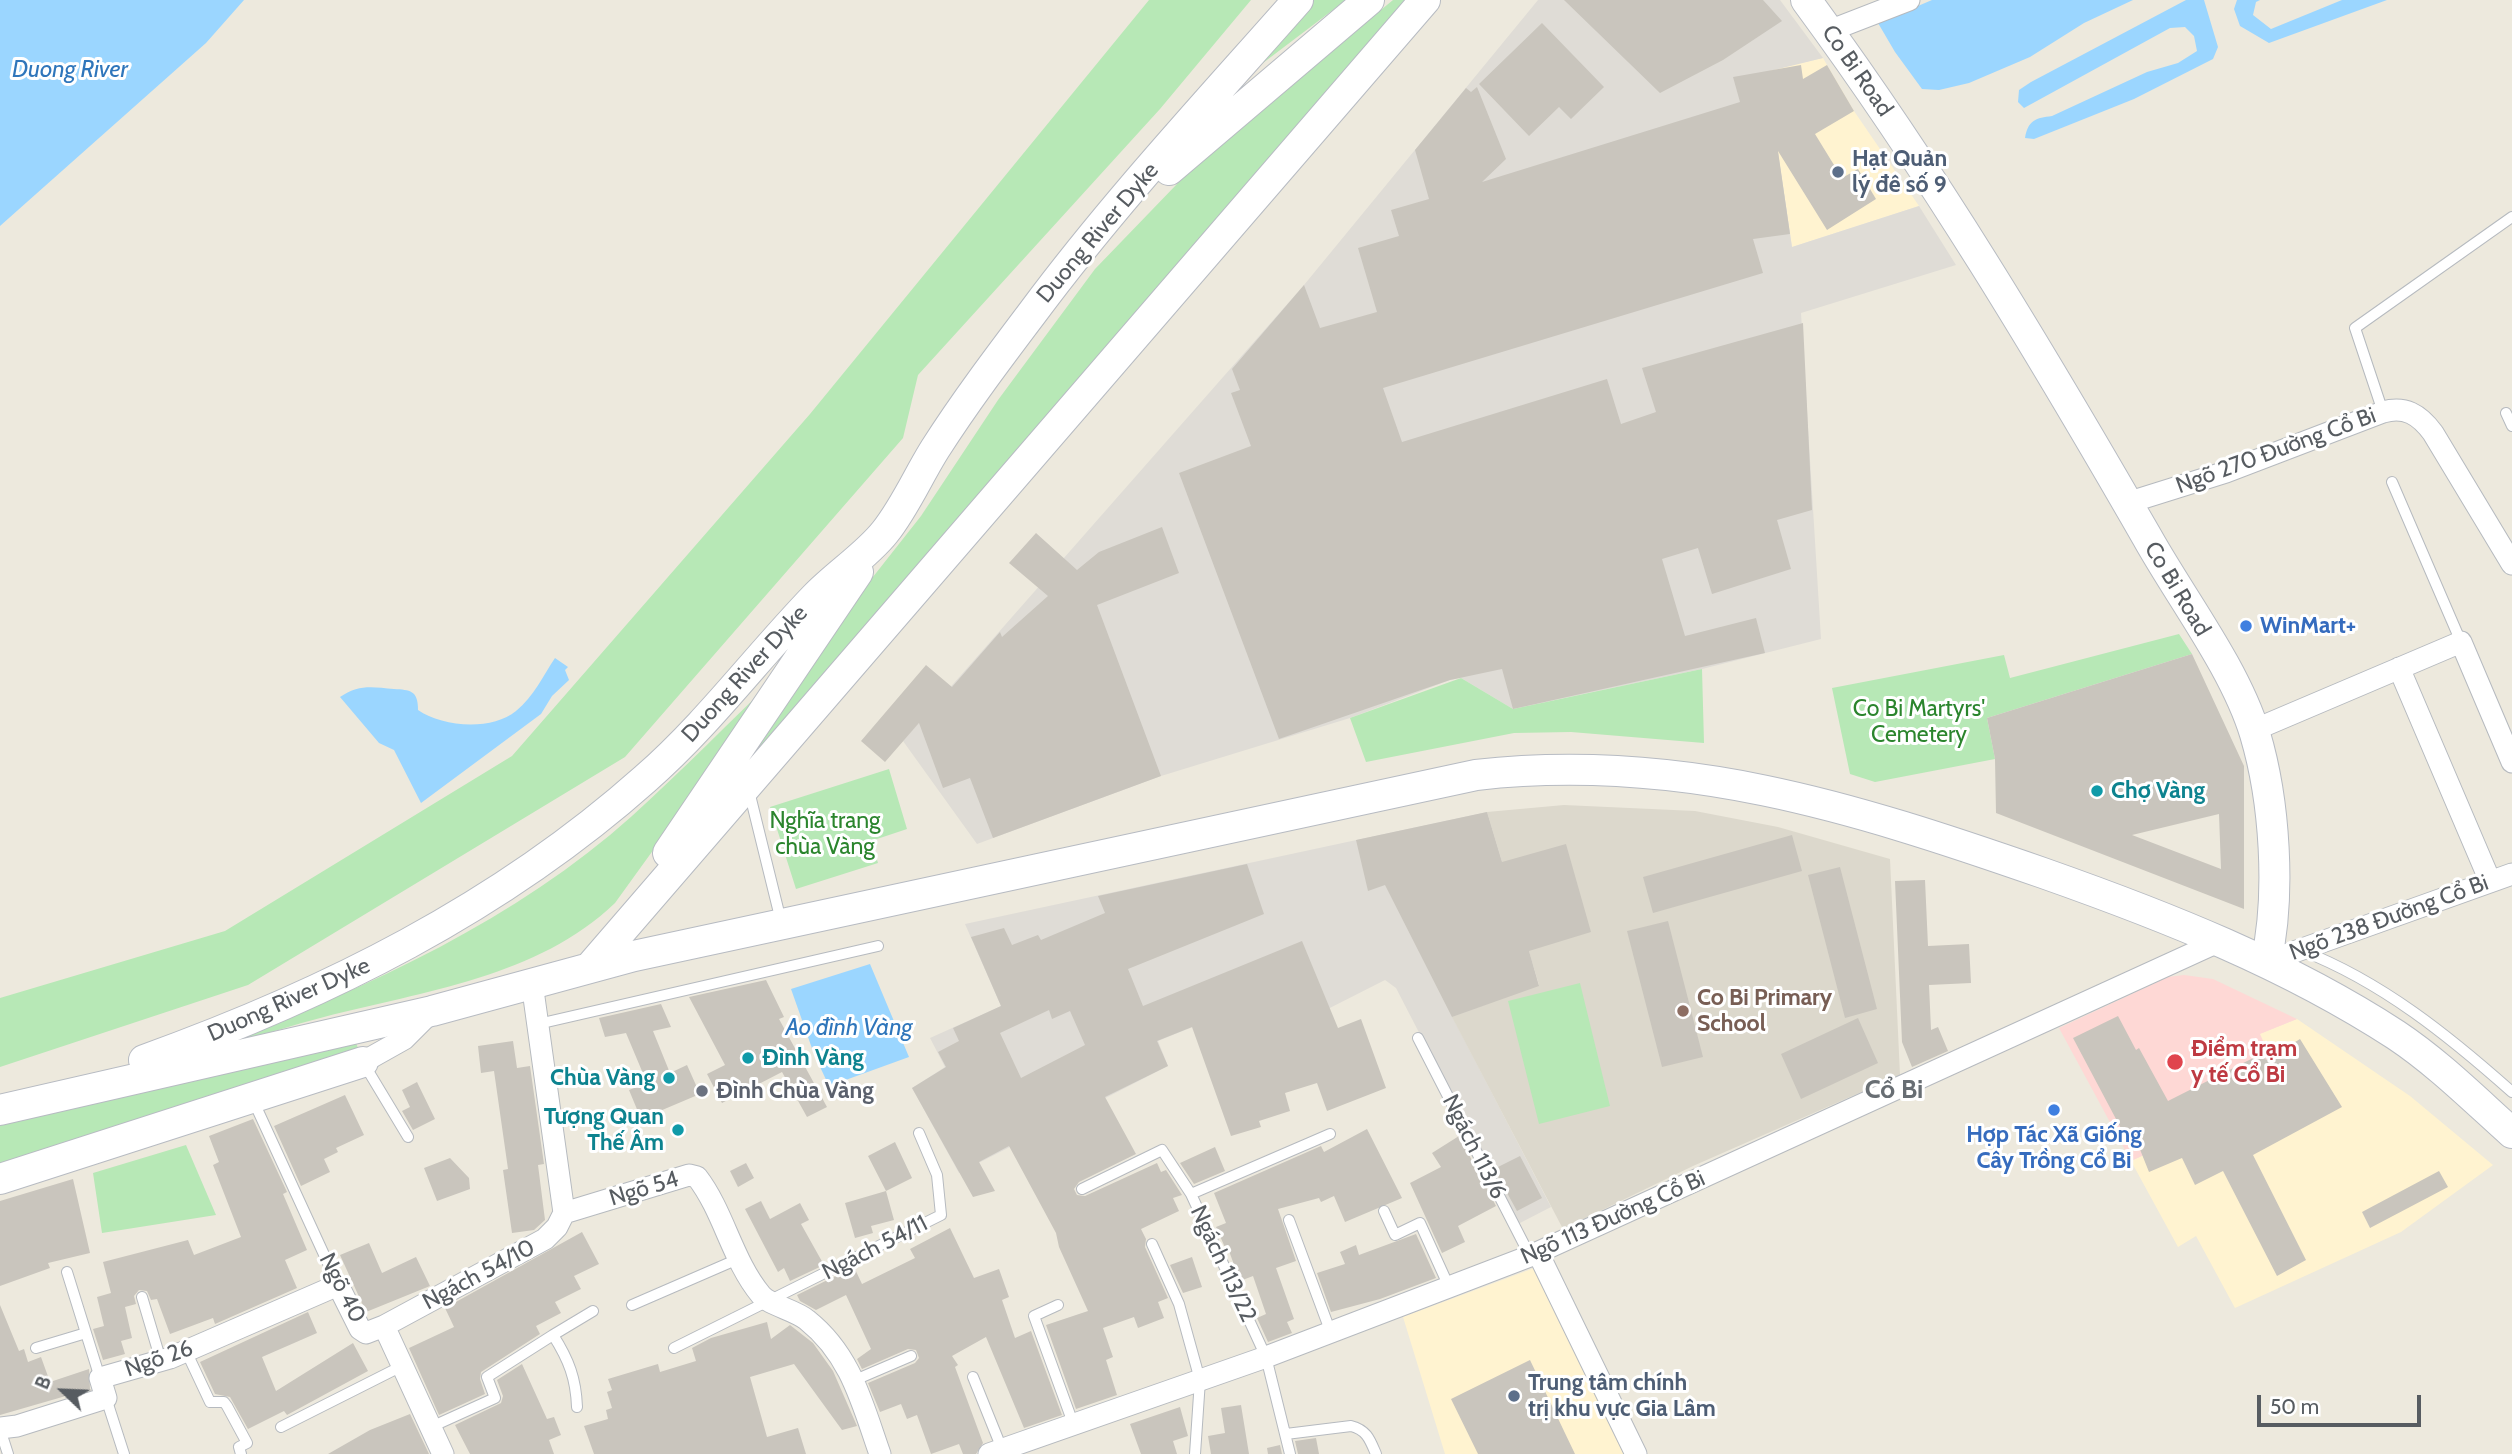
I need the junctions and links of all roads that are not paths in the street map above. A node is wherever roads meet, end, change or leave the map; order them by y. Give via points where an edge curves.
1 (1298, 0) edge
2 (1369, 0) edge
3 (1425, 0) edge
4 (1806, 0) edge
5 (1909, 0) edge
6 (1829, 31) junction
7 (2512, 217) edge
8 (1094, 234) junction
9 (2383, 412) junction
10 (2506, 413) dead end
11 (2512, 426) edge
12 (2392, 482) dead end
13 (2127, 503) junction
14 (885, 533) junction
15 (2512, 564) edge
16 (2461, 642) junction
17 (2399, 668) junction
18 (2254, 730) junction
19 (2512, 762) edge
20 (747, 785) junction
21 (2512, 874) edge
22 (2490, 881) junction
23 (782, 924) junction
24 (2220, 941) junction
25 (878, 946) dead end
26 (2300, 950) junction
27 (2266, 962) junction
28 (591, 966) junction
29 (532, 983) junction
30 (432, 1011) junction
31 (538, 1024) junction
32 (1418, 1038) dead end
33 (363, 1062) junction
34 (2512, 1091) edge
35 (251, 1098) junction
36 (0, 1107) edge
37 (919, 1133) dead end
38 (2512, 1133) edge
39 (1330, 1134) dead end
40 (408, 1138) dead end
41 (0, 1179) edge
42 (1082, 1189) dead end
43 (1191, 1194) junction
44 (1384, 1211) dead end
45 (564, 1213) junction
46 (1289, 1220) dead end
47 (1152, 1244) dead end
48 (1534, 1255) junction
49 (738, 1259) junction
50 (67, 1272) dead end
51 (338, 1285) junction
52 (1450, 1289) junction
53 (142, 1297) dead end
54 (770, 1301) junction
55 (632, 1305) dead end
56 (1058, 1305) dead end
57 (593, 1311) dead end
58 (384, 1326) junction
59 (86, 1333) junction
60 (1331, 1333) junction
61 (553, 1335) junction
62 (36, 1348) dead end
63 (674, 1348) dead end
64 (186, 1351) junction
65 (911, 1356) dead end
66 (1266, 1357) junction
67 (161, 1361) junction
68 (402, 1366) junction
69 (974, 1377) dead end
70 (855, 1380) junction
71 (1200, 1380) junction
72 (103, 1388) junction
73 (577, 1407) dead end
74 (1073, 1423) junction
75 (281, 1427) dead end
76 (430, 1427) junction
77 (0, 1428) edge
78 (1286, 1434) junction
79 (995, 1452) edge
80 (9, 1454) edge
81 (124, 1454) edge
82 (241, 1454) edge
83 (443, 1454) edge
84 (880, 1454) edge
85 (1195, 1454) edge
86 (1290, 1454) edge
87 (1376, 1454) edge
88 (1636, 1454) edge

1 - 8 main road, Duong River Dyke
2 - 8 main road
3 - 20 main road
4 - 6 main road, Co Bi Road
5 - 6 street
6 - 13 main road, Co Bi Road via 1931,179
7 - 9 lane via 2355,328
8 - 14 main road, Duong River Dyke via 956,417
9 - 13 street, Ngõ 270 Đường Cổ Bi via 2226,472
9 - 15 street, Ngõ 270 Đường Cổ Bi via 2409,411 2427,425
10 - 11 lane
12 - 16 lane
13 - 18 main road, Co Bi Road via 2238,691
14 - 28 main road
14 - 36 main road, Duong River Dyke via 815,597 732,693 648,777 570,841 480,903 372,963 233,1028
16 - 17 street
16 - 19 street
17 - 18 street
17 - 22 street
18 - 27 main road, Co Bi Road via 2274,860 2274,912
20 - 23 lane
20 - 28 main road
21 - 22 street, Ngõ 238 Đường Cổ Bi
22 - 26 street, Ngõ 238 Đường Cổ Bi
23 - 24 main road via 1476,775 1578,768 1686,776 1845,807 2098,892
23 - 28 main road
24 - 27 main road
24 - 48 street, Ngõ 113 Đường Cổ Bi
25 - 31 lane
26 - 27 street, Ngõ 238 Đường Cổ Bi
26 - 34 lane via 2392,997
27 - 38 main road via 2398,1036
28 - 29 main road
29 - 30 main road
29 - 31 street
30 - 33 street via 404,1039
30 - 36 main road
31 - 45 street
32 - 48 lane, Ngách 113/6
33 - 35 main road
33 - 40 lane
35 - 41 main road
35 - 51 lane, Ngõ 40
37 - 54 lane, Ngách 54/11 via 937,1175 941,1215
39 - 43 lane, Ngách 113/22
42 - 43 lane via 1162,1150
43 - 66 lane, Ngách 113/22
44 - 52 lane via 1395,1234 1420,1223
45 - 49 street, Ngõ 54 via 693,1175 700,1180
45 - 58 street, Ngách 54/10 via 545,1240
46 - 60 lane
47 - 71 lane via 1179,1304
48 - 52 street, Ngõ 113 Đường Cổ Bi
48 - 88 street
49 - 54 street, Ngõ 54 via 761,1296
49 - 55 lane
50 - 59 lane
51 - 58 street, Ngõ 40 via 360,1329 366,1333
51 - 64 street, Ngõ 26
52 - 60 street, Ngõ 113 Đường Cổ Bi
53 - 67 lane
54 - 63 lane
54 - 70 street, Ngõ 54 via 797,1312 816,1327 841,1353
56 - 74 lane via 1034,1316
57 - 61 lane
58 - 68 street, Ngõ 40
59 - 62 lane
59 - 72 lane
60 - 66 street, Ngõ 113 Đường Cổ Bi
61 - 73 lane via 576,1381
61 - 76 lane via 487,1377 495,1398
64 - 67 street, Ngõ 26
64 - 82 lane via 210,1402 226,1404 247,1443 239,1447
65 - 70 lane
66 - 71 street, Ngõ 113 Đường Cổ Bi
66 - 78 lane, Ngách 113/22
67 - 72 street, Ngõ 26
68 - 75 lane
68 - 76 street, Ngõ 40
69 - 79 lane
70 - 84 street, Ngõ 54
71 - 74 street, Ngõ 113 Đường Cổ Bi
71 - 85 lane
72 - 77 street, Ngõ 26 via 16,1426
72 - 81 lane
74 - 79 street, Ngõ 113 Đường Cổ Bi
76 - 83 street, Ngõ 40
77 - 80 lane
78 - 86 lane, Ngách 113/22
78 - 87 lane via 1351,1426 1369,1436

